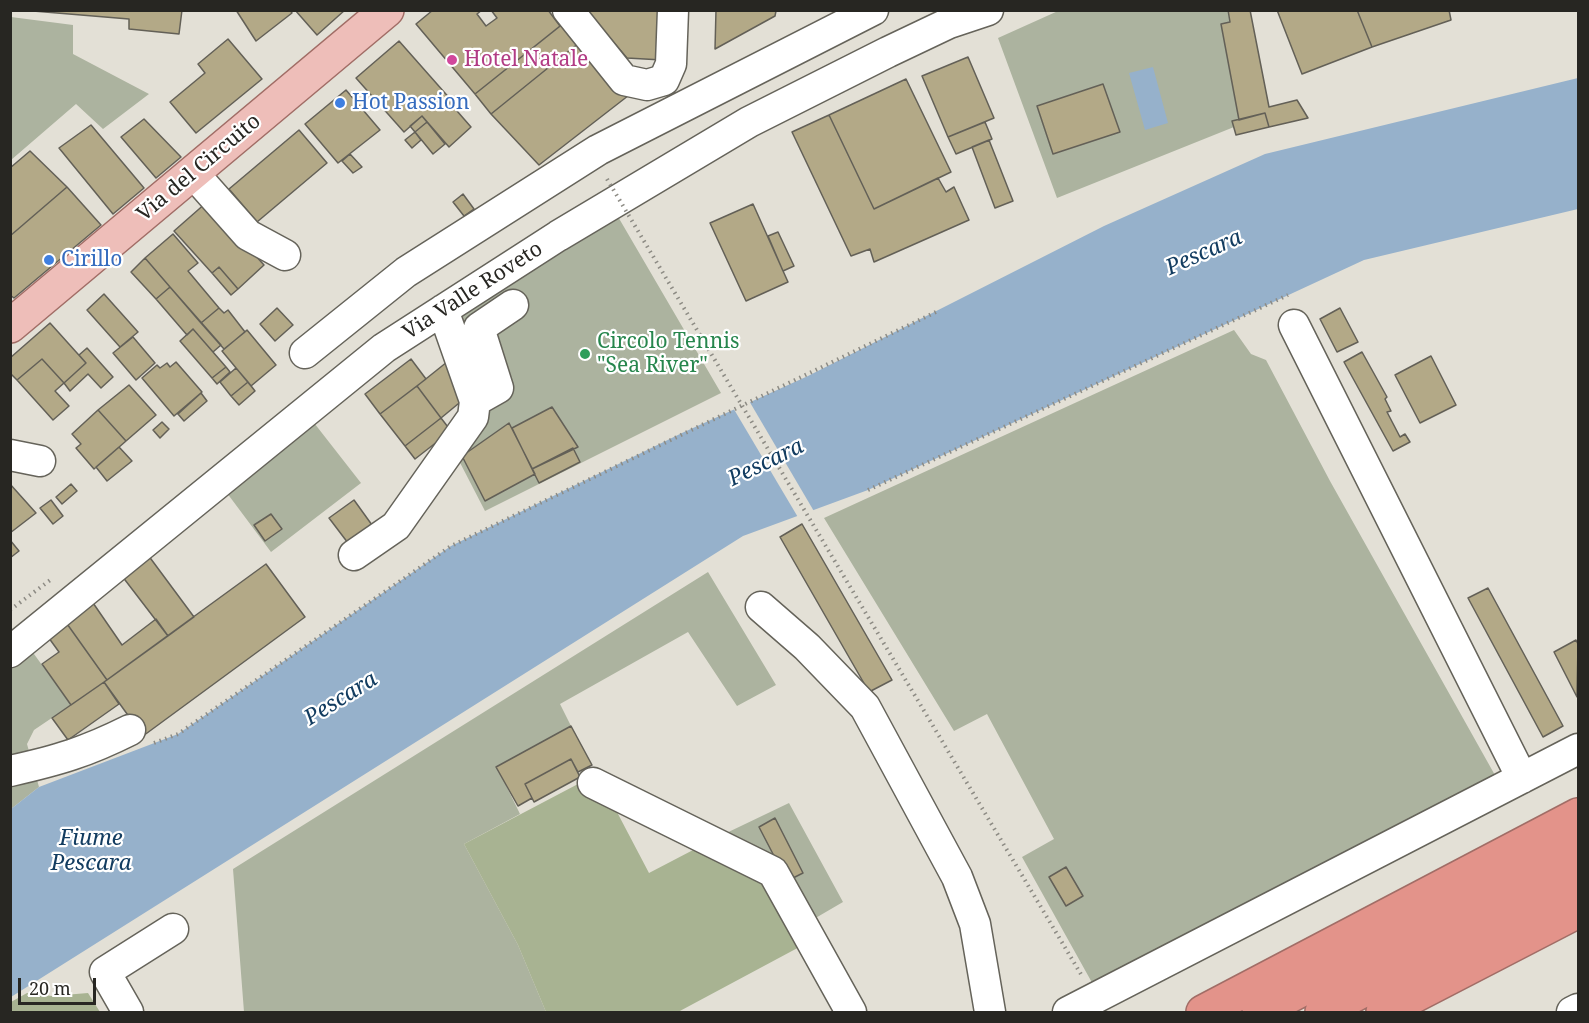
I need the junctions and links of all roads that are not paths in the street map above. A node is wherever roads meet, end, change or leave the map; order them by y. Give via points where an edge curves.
1 (387, 10) edge
2 (568, 10) edge
3 (673, 10) edge
4 (873, 10) edge
5 (988, 10) edge
6 (638, 83) junction
7 (642, 127) junction
8 (193, 172) junction
9 (285, 255) dead end
10 (513, 305) dead end
11 (443, 310) junction
12 (1294, 325) dead end
13 (10, 326) edge
14 (305, 353) dead end
15 (475, 401) junction
16 (10, 455) edge
17 (40, 460) dead end
18 (354, 555) dead end
19 (760, 607) dead end
20 (10, 652) edge
21 (139, 738) road end
22 (1578, 748) edge
23 (10, 771) edge
24 (1522, 778) junction
25 (593, 783) dead end
26 (1578, 815) edge
27 (1578, 844) edge
28 (1578, 877) edge
29 (1528, 886) junction
30 (1578, 911) edge
31 (173, 929) dead end
32 (1578, 1009) edge
33 (129, 1012) edge
34 (851, 1012) edge
35 (990, 1012) edge
36 (1068, 1012) edge
37 (1203, 1012) edge
38 (1259, 1012) edge
39 (1322, 1012) edge
40 (1383, 1012) edge
41 (1572, 1012) edge

1 - 8 main road, Via del Circuito
2 - 6 street via 624,80
3 - 6 street via 671,64 664,80 647,85
4 - 7 street
5 - 11 street, Via Valle Roveto via 949,23 749,122
6 - 7 street via 634,105
7 - 14 street via 598,150 406,272
8 - 9 street via 248,235
8 - 13 main road, Via del Circuito
10 - 15 street via 478,328 498,387
11 - 15 street
11 - 20 street, Via Valle Roveto via 384,348
12 - 24 street
15 - 18 street via 473,417 396,526
16 - 17 street
19 - 35 street via 807,647 865,707 957,877 975,924
21 - 23 street
22 - 24 street
24 - 36 street
25 - 34 street via 773,872
26 - 37 highway
27 - 29 highway
28 - 29 highway
29 - 38 highway
29 - 39 highway
30 - 40 highway
31 - 33 street via 105,972
32 - 41 street

